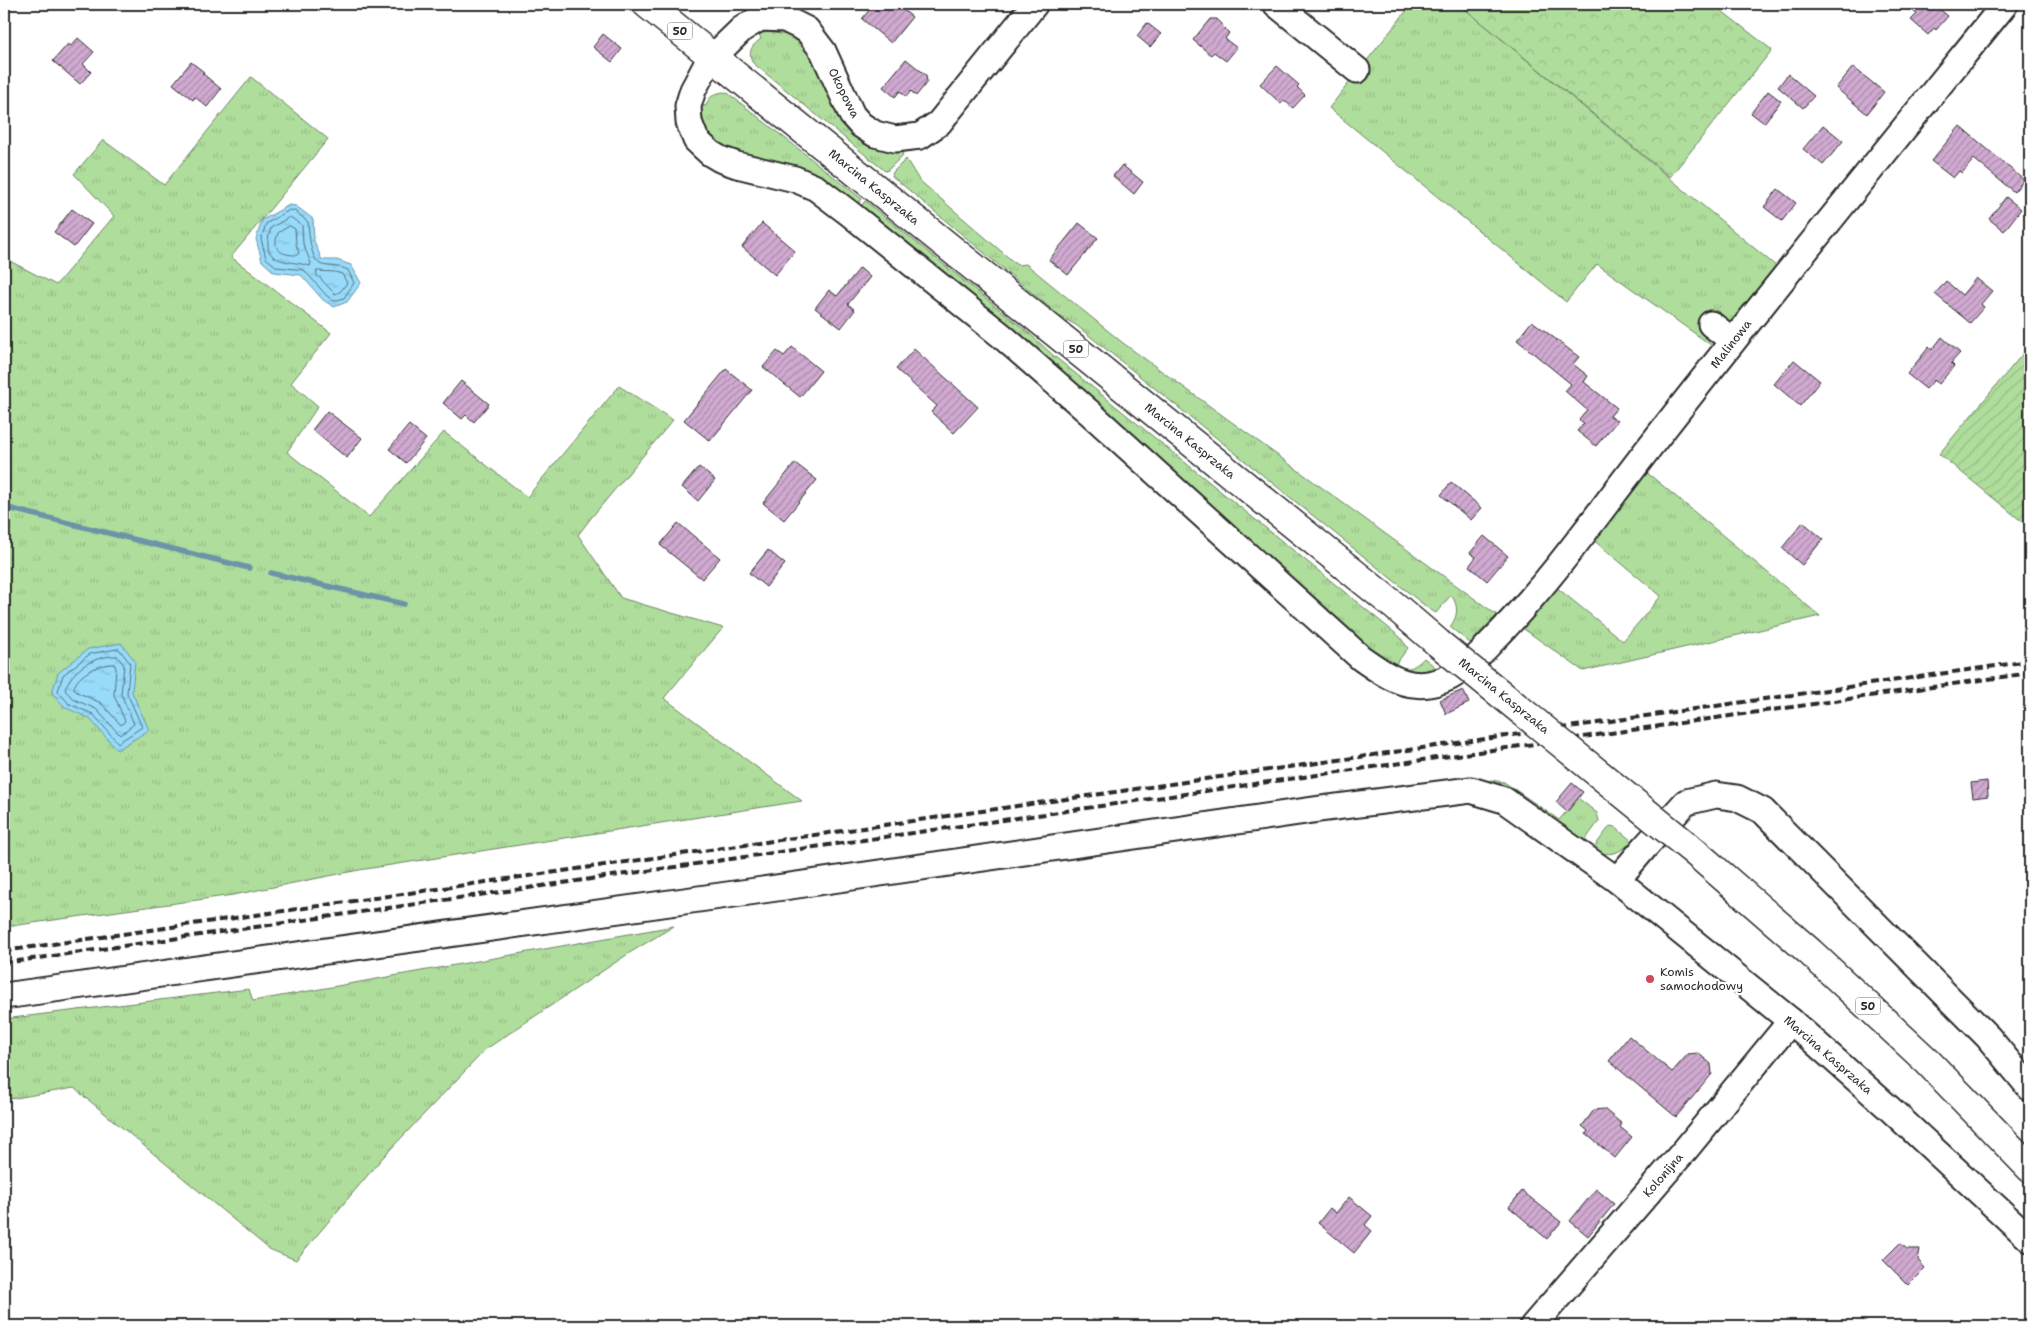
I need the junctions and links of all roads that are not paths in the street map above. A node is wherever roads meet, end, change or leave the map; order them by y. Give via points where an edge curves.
1 (647, 4) edge
2 (1035, 4) edge
3 (1276, 4) edge
4 (2005, 4) edge
5 (1303, 12) edge
6 (714, 58) junction
7 (1357, 70) dead end
8 (1711, 324) dead end
9 (1733, 341) junction
10 (1451, 676) joint
11 (1617, 880) junction
12 (4, 996) edge
13 (1791, 1021) junction
14 (2030, 1088) edge
15 (2030, 1168) edge
16 (2030, 1239) edge
17 (1533, 1326) edge

1 - 6 main road, Marcina Kasprzaka / 50
2 - 6 street, Okopowa via 939,123 920,136 895,139 875,134 861,125 852,115 823,50 806,30 785,19 760,18 742,29
3 - 5 street
4 - 9 street, Malinowa
5 - 7 street
6 - 10 street, Marcina Kasprzaka via 708,62 695,85 688,106 689,122 696,140 710,153 737,165 795,179 816,188 849,213 1020,352 1361,658 1399,682 1412,685
6 - 15 main road, Marcina Kasprzaka / 50, bridge via 1396,606 1696,853 1810,952 1921,1056
8 - 9 street
9 - 10 street, Malinowa via 1531,600 1470,664
11 - 12 street, Marcina Kasprzaka via 1504,800 1471,790
11 - 13 street, Marcina Kasprzaka
11 - 14 street via 1686,802 1716,795 1737,798 1763,811 1982,1030
13 - 16 street, Marcina Kasprzaka
13 - 17 street, Kolonijna

